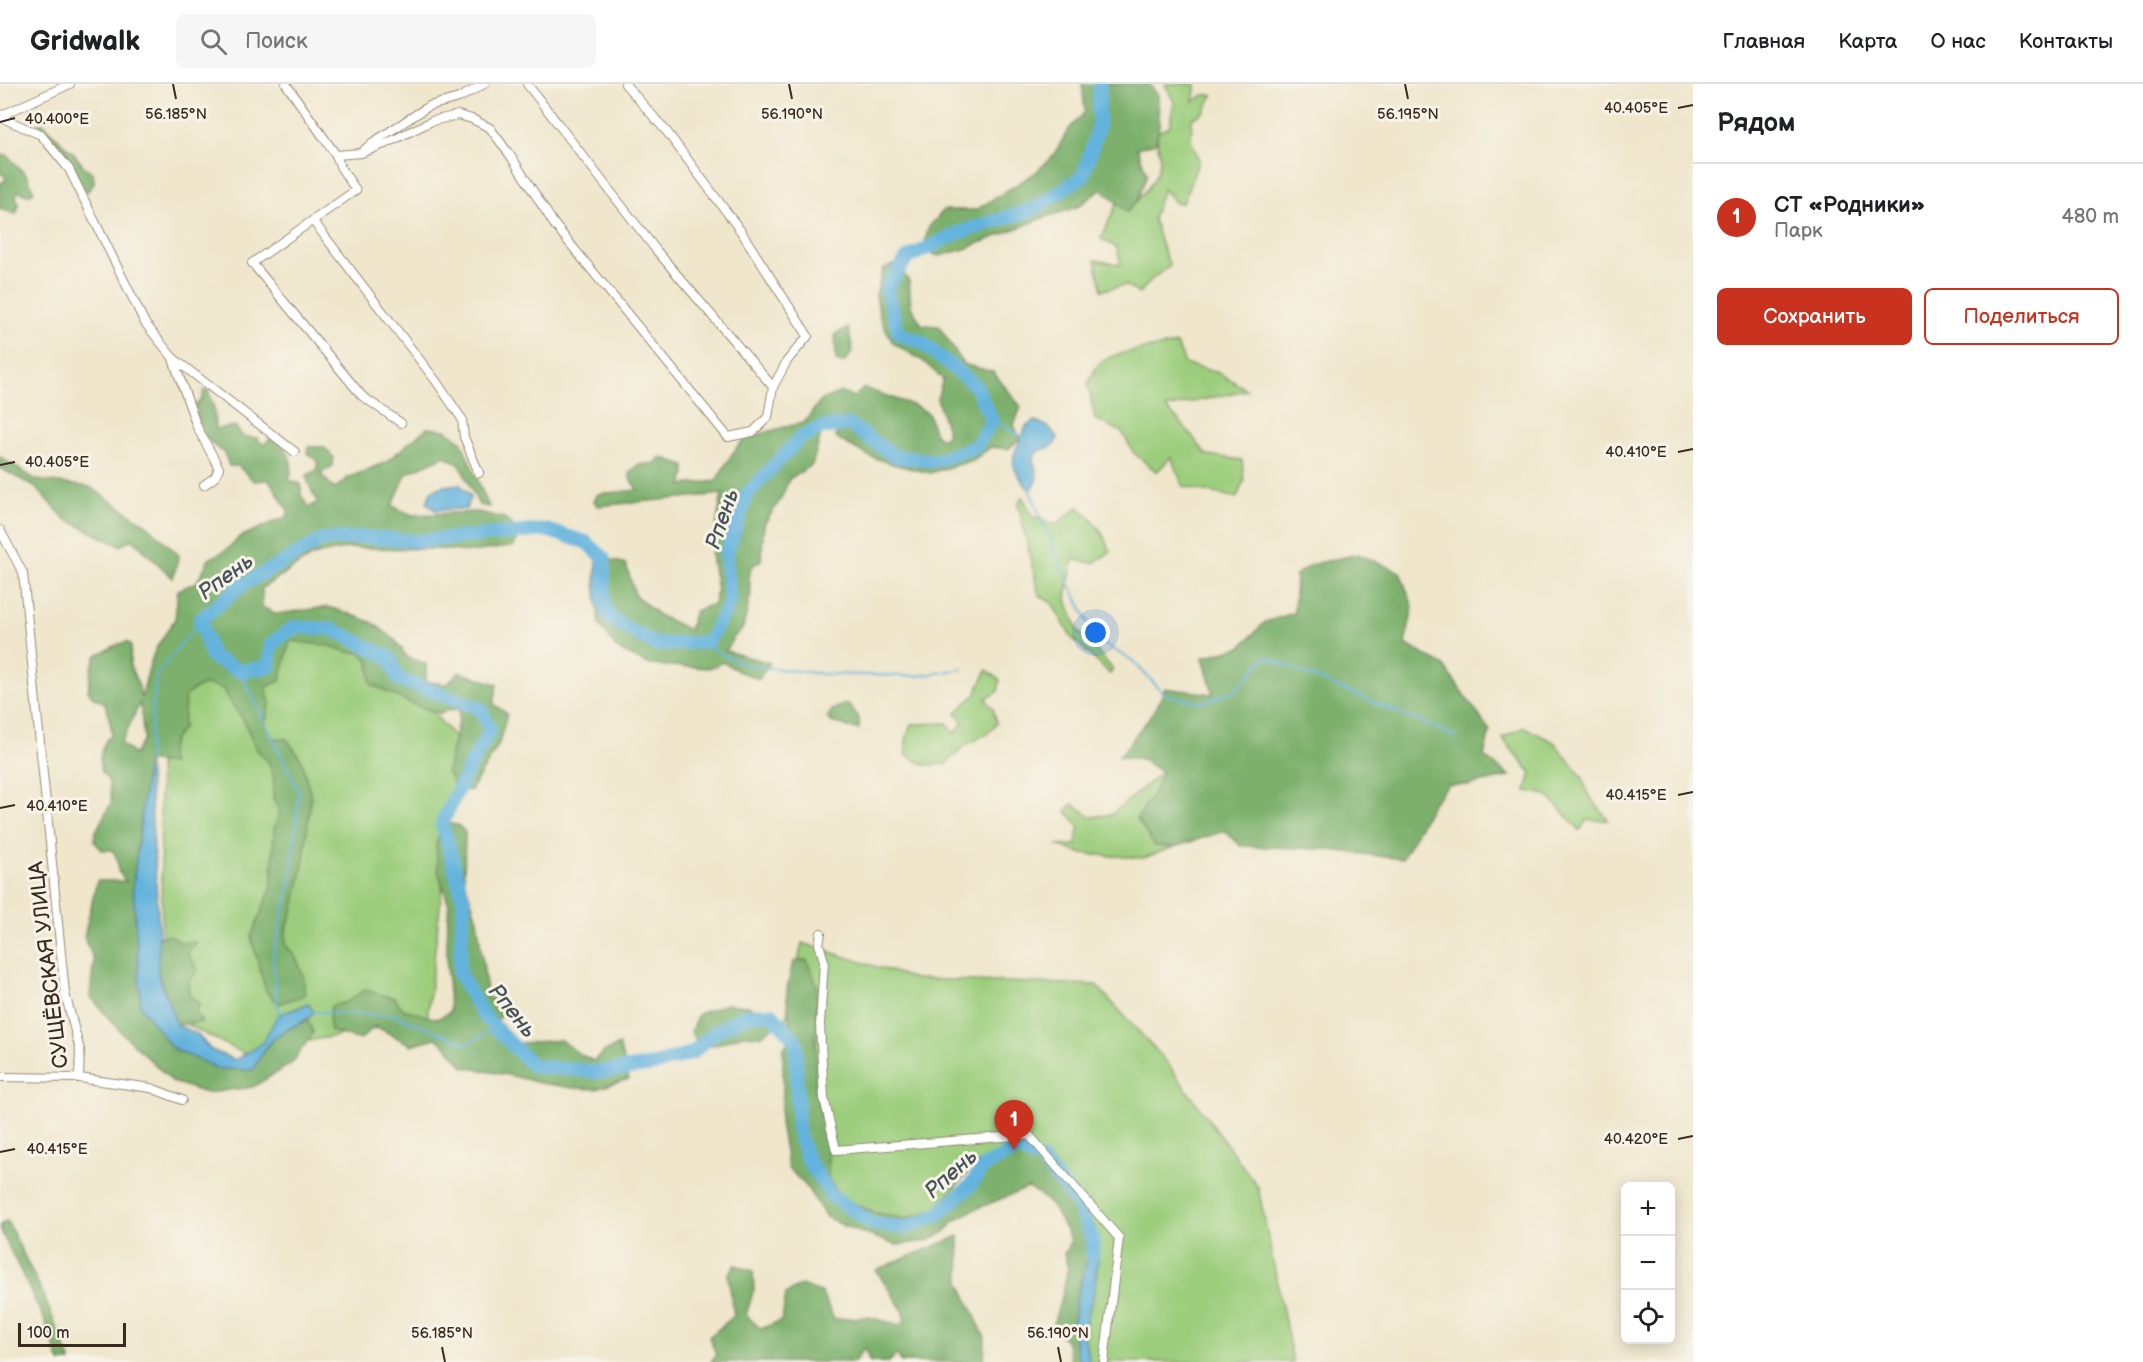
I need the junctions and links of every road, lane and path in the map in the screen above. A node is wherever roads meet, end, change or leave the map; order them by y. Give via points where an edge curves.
1 (70, 84) edge
2 (286, 84) edge
3 (484, 84) edge
4 (527, 84) edge
5 (625, 84) edge
6 (0, 117) edge
7 (361, 153) junction
8 (336, 155) junction
9 (313, 221) junction
10 (173, 358) junction
11 (773, 387) junction
12 (401, 423) dead end
13 (295, 452) dead end
14 (479, 473) dead end
15 (204, 485) dead end
16 (0, 530) edge
17 (821, 933) dead end
18 (0, 1077) edge
19 (79, 1078) junction
20 (182, 1100) dead end
21 (1104, 1362) edge

1 - 6 street
2 - 8 street
3 - 7 street via 459,98 429,106
4 - 11 street via 656,250
5 - 11 street via 667,132 740,230 808,336 787,360
6 - 10 street via 41,135 69,169 145,323
7 - 8 street
7 - 11 street via 432,121 458,115 490,128 554,224 728,437 753,432 768,417
8 - 9 street via 356,190
9 - 12 street via 252,262 362,396
9 - 14 street via 462,419 464,437
10 - 13 street
10 - 15 street via 197,427 219,468
16 - 19 street, СУЩЁВСКАЯ УЛИЦА via 22,573 65,993 80,1050
17 - 21 street via 824,1098 836,1150 1029,1135 1119,1238
18 - 19 street
19 - 20 street via 151,1088

